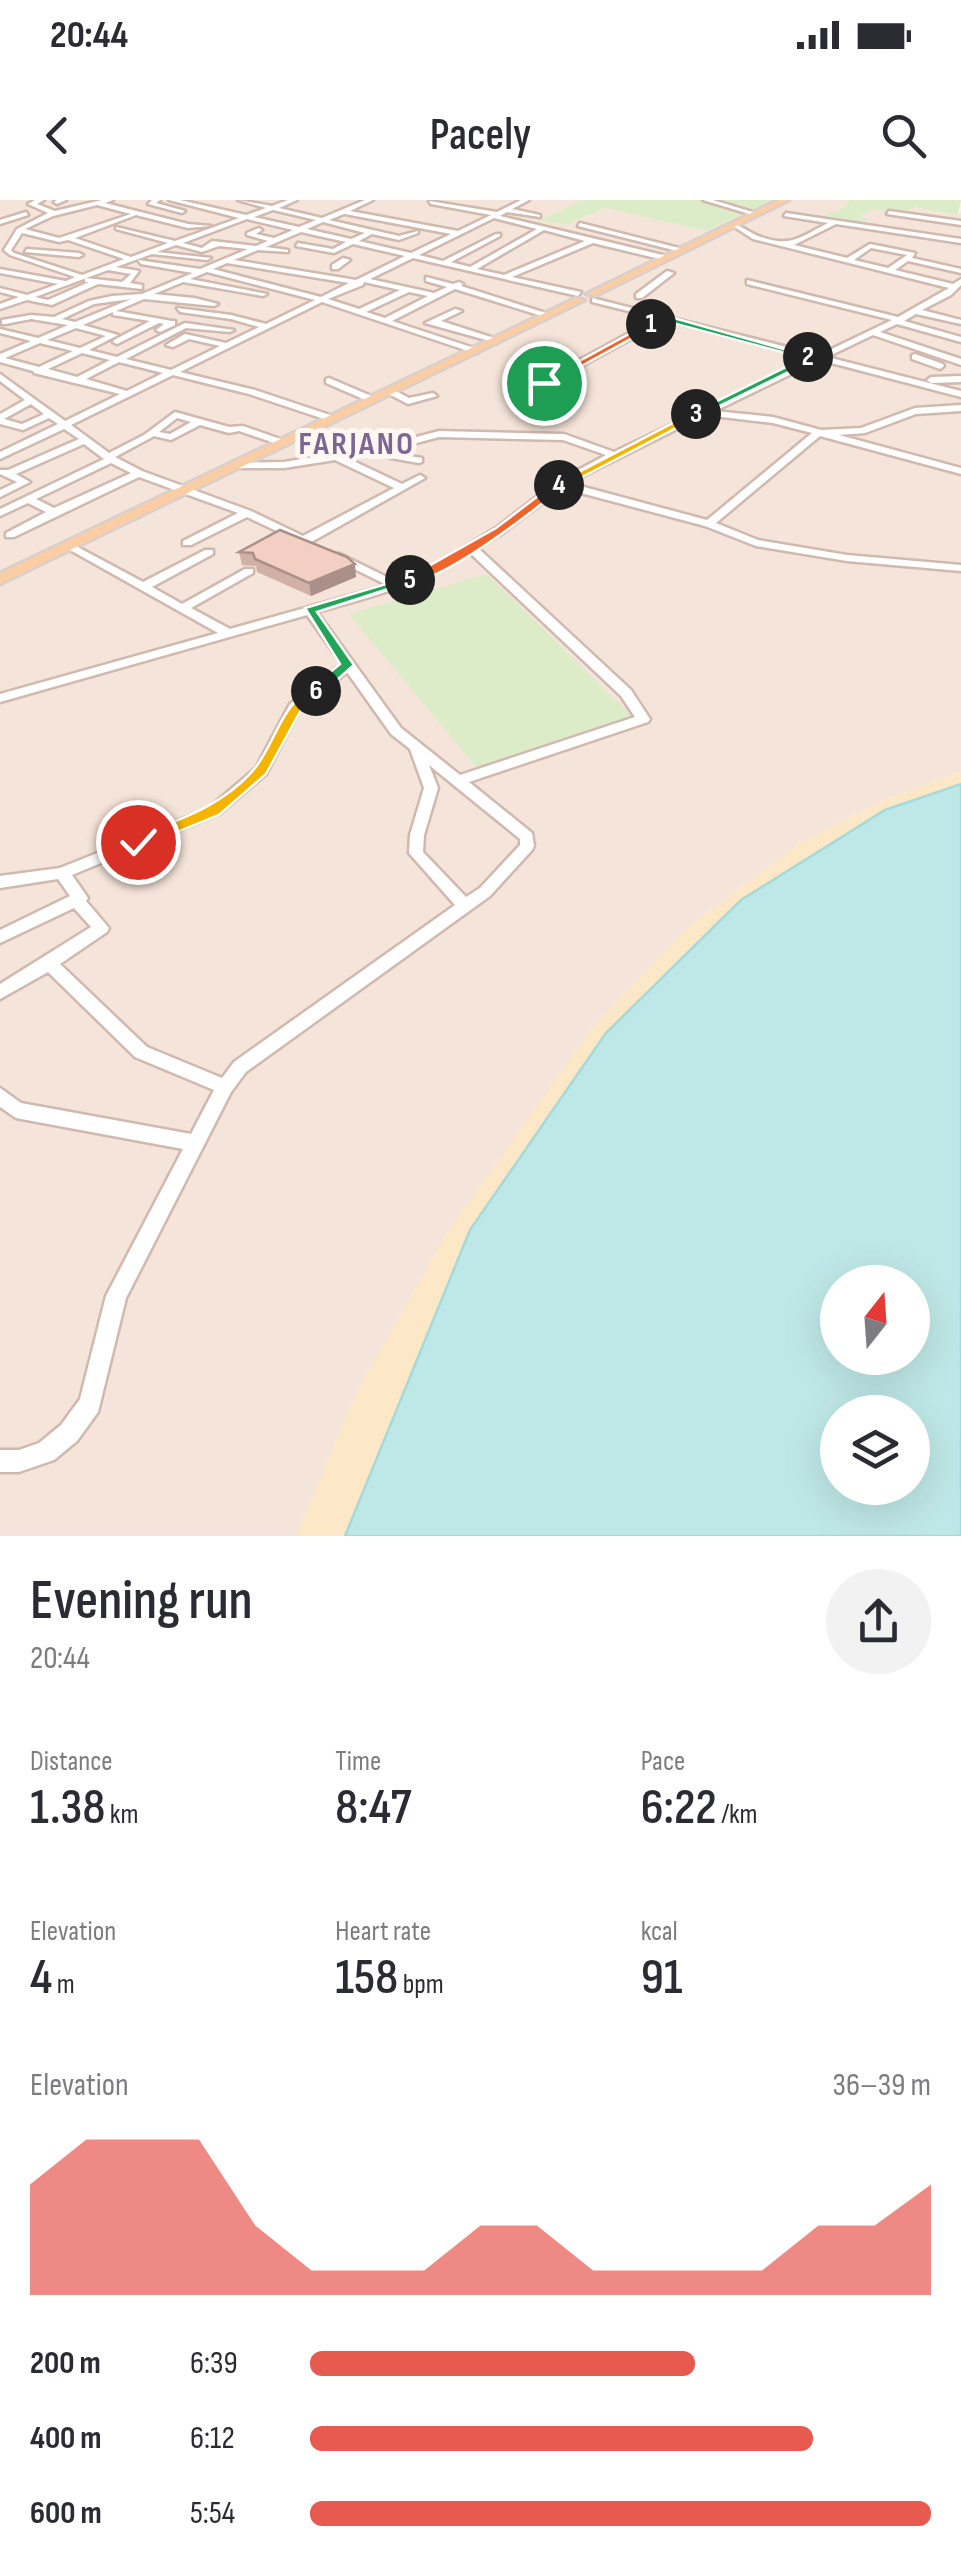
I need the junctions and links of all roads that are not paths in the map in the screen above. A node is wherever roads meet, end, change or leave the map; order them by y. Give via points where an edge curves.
1 (41, 200) edge
2 (73, 200) edge
3 (224, 200) edge
4 (242, 200) edge
5 (342, 200) edge
6 (526, 200) edge
7 (706, 200) edge
8 (785, 200) edge
9 (102, 202) edge
10 (294, 202) edge
11 (366, 202) edge
12 (432, 202) edge
13 (159, 203) edge
14 (312, 206) dead end
15 (189, 208) edge
16 (271, 208) junction
17 (387, 209) dead end
18 (106, 212) dead end
19 (345, 212) junction
20 (499, 213) junction
21 (888, 213) dead end
22 (42, 214) junction
23 (296, 214) junction
24 (756, 214) junction
25 (212, 215) junction
26 (786, 215) dead end
27 (904, 215) junction
28 (147, 216) junction
29 (538, 216) dead end
30 (136, 217) junction
31 (371, 218) junction
32 (160, 219) junction
33 (930, 219) junction
34 (63, 220) junction
35 (326, 220) junction
36 (480, 222) junction
37 (836, 222) junction
38 (0, 223) edge
39 (961, 223) edge
40 (178, 224) junction
41 (120, 225) junction
42 (580, 225) dead end
43 (223, 226) junction
44 (344, 226) junction
45 (734, 226) junction
46 (247, 227) junction
47 (38, 228) junction
48 (385, 228) junction
49 (512, 228) dead end
50 (21, 229) junction
51 (541, 229) junction
52 (88, 230) junction
53 (303, 230) junction
54 (888, 230) junction
55 (405, 231) junction
56 (463, 231) junction
57 (371, 232) junction
58 (557, 233) junction
59 (320, 234) junction
60 (498, 235) junction
61 (917, 235) junction
62 (3, 236) edge
63 (56, 237) junction
64 (525, 239) junction
65 (272, 240) junction
66 (593, 240) junction
67 (196, 241) junction
68 (351, 241) junction
69 (961, 241) edge
70 (218, 242) junction
71 (442, 242) junction
72 (175, 243) junction
73 (298, 245) junction
74 (103, 246) junction
75 (787, 246) junction
76 (380, 248) junction
77 (230, 249) dead end
78 (253, 250) junction
79 (681, 250) junction
80 (23, 251) junction
81 (286, 251) junction
82 (138, 252) junction
83 (46, 253) junction
84 (166, 253) junction
85 (79, 255) dead end
86 (416, 255) junction
87 (3, 256) edge
88 (664, 258) junction
89 (908, 259) junction
90 (31, 260) junction
91 (255, 260) dead end
92 (346, 260) dead end
93 (223, 261) junction
94 (848, 261) junction
95 (446, 262) junction
96 (106, 268) junction
97 (167, 268) junction
98 (473, 268) junction
99 (62, 270) junction
100 (486, 271) junction
101 (889, 271) junction
102 (961, 271) edge
103 (670, 273) dead end
104 (3, 275) edge
105 (264, 276) junction
106 (508, 276) junction
107 (96, 277) junction
108 (195, 277) junction
109 (80, 278) junction
110 (429, 278) dead end
111 (329, 281) junction
112 (292, 282) junction
113 (750, 282) dead end
114 (786, 282) dead end
115 (66, 283) junction
116 (222, 283) junction
117 (280, 283) junction
118 (22, 284) junction
119 (126, 285) junction
120 (456, 286) junction
121 (0, 287) edge
122 (49, 289) junction
123 (347, 289) junction
124 (956, 289) edge
125 (407, 290) junction
126 (12, 291) junction
127 (76, 292) junction
128 (247, 292) junction
129 (262, 294) junction
130 (28, 296) junction
131 (330, 296) junction
132 (436, 296) junction
133 (640, 296) dead end
134 (586, 297) junction
135 (60, 299) junction
136 (236, 299) junction
137 (102, 301) junction
138 (929, 303) junction
139 (252, 304) junction
140 (284, 304) dead end
141 (84, 305) junction
142 (1, 306) edge
143 (196, 307) junction
144 (120, 308) junction
145 (413, 308) junction
146 (66, 311) junction
147 (458, 311) dead end
148 (359, 312) junction
149 (913, 312) junction
150 (961, 312) edge
151 (164, 313) junction
152 (548, 315) junction
153 (103, 316) junction
154 (16, 317) junction
155 (664, 318) junction
156 (438, 319) junction
157 (55, 320) junction
158 (897, 320) junction
159 (232, 321) junction
160 (385, 321) junction
161 (961, 322) edge
162 (86, 324) junction
163 (68, 325) junction
164 (1, 327) edge
165 (269, 327) junction
166 (413, 330) junction
167 (865, 334) junction
168 (252, 335) junction
169 (36, 340) junction
170 (494, 341) junction
171 (961, 344) edge
172 (141, 345) junction
173 (22, 346) junction
174 (122, 347) junction
175 (226, 349) junction
176 (474, 350) junction
177 (0, 358) edge
178 (812, 358) junction
179 (53, 360) junction
180 (66, 360) junction
181 (40, 361) junction
182 (941, 361) junction
183 (27, 362) junction
184 (961, 362) edge
185 (84, 368) junction
186 (186, 368) junction
187 (102, 373) junction
188 (172, 374) junction
189 (961, 379) edge
190 (5, 382) edge
191 (329, 382) dead end
192 (544, 383) dead end
193 (923, 385) junction
194 (144, 387) junction
195 (390, 392) junction
196 (130, 394) junction
197 (961, 394) edge
198 (433, 396) dead end
199 (0, 397) edge
200 (32, 400) junction
201 (372, 400) junction
202 (961, 408) edge
203 (700, 412) junction
204 (50, 414) junction
205 (333, 419) junction
206 (0, 420) edge
207 (200, 421) junction
208 (66, 426) junction
209 (152, 433) junction
210 (818, 433) junction
211 (289, 440) junction
212 (84, 442) junction
213 (382, 449) junction
214 (614, 455) junction
215 (0, 456) edge
216 (333, 457) junction
217 (110, 458) junction
218 (420, 460) dead end
219 (236, 466) junction
220 (961, 471) edge
221 (4, 472) edge
222 (140, 474) junction
223 (420, 478) dead end
224 (24, 482) junction
225 (560, 484) junction
226 (401, 486) junction
227 (44, 490) junction
228 (184, 490) junction
229 (2, 491) edge
230 (27, 498) junction
231 (4, 511) edge
232 (54, 512) junction
233 (247, 513) junction
234 (30, 519) junction
235 (709, 524) junction
236 (4, 528) edge
237 (304, 540) junction
238 (187, 543) dead end
239 (68, 546) junction
240 (471, 548) junction
241 (209, 552) dead end
242 (961, 568) edge
243 (249, 571) dead end
244 (0, 579) edge
245 (397, 586) junction
246 (143, 587) junction
247 (182, 608) junction
248 (310, 610) junction
249 (226, 632) junction
250 (348, 665) junction
251 (0, 698) edge
252 (416, 747) junction
253 (461, 780) junction
254 (62, 872) junction
255 (0, 882) edge
256 (76, 900) junction
257 (466, 906) junction
258 (0, 937) edge
259 (49, 964) junction
260 (0, 992) edge
261 (225, 1087) junction
262 (1, 1100) edge
263 (198, 1143) junction
264 (0, 1461) edge

1 - 22 street via 31,204
2 - 9 street
3 - 15 street
4 - 16 street
4 - 25 street
5 - 11 street
6 - 20 street
7 - 24 street
8 - 24 main road
9 - 28 street
9 - 30 street
9 - 34 street
10 - 16 street
11 - 19 street
12 - 20 street
13 - 15 street
13 - 28 street
14 - 23 street
15 - 25 street
15 - 32 street
15 - 40 street
16 - 23 street
16 - 46 street
17 - 31 street
18 - 41 street
19 - 31 street
19 - 35 street
20 - 29 street
20 - 36 street
20 - 51 street
21 - 27 street
22 - 34 street
22 - 38 street
22 - 50 street
23 - 35 street
24 - 45 main road
25 - 43 street
25 - 46 street
26 - 37 street
27 - 33 street
27 - 54 street
28 - 30 street
28 - 32 street
28 - 41 street
28 - 67 street
30 - 41 street
31 - 48 street
32 - 40 street
33 - 39 street
33 - 61 street
34 - 47 street
34 - 52 street
34 - 63 street
35 - 44 street
35 - 53 street
36 - 49 street
36 - 56 street
37 - 54 street
37 - 75 street
38 - 50 street
40 - 43 street
41 - 52 street
41 - 82 street
41 - 82 street via 108,233
42 - 79 street
43 - 46 street
43 - 46 street via 238,232
43 - 67 street
44 - 57 street
44 - 59 street
45 - 75 street
45 - 79 main road
46 - 53 street
46 - 65 street
47 - 50 street
47 - 63 street
48 - 55 street
48 - 55 street
48 - 57 street
50 - 62 street
50 - 63 street
51 - 58 street
51 - 64 street
52 - 63 street
52 - 74 street
53 - 59 street
53 - 65 street
54 - 61 street
55 - 56 street
55 - 71 street
55 - 76 street
56 - 60 street
56 - 71 street
57 - 68 street
58 - 64 street
58 - 66 street
59 - 68 street
59 - 73 street
60 - 64 street
60 - 95 street
61 - 69 street
62 - 87 street
63 - 74 street
63 - 80 street
64 - 98 street
65 - 78 street
66 - 88 street
66 - 106 street
67 - 70 street
67 - 70 street via 204,250
67 - 72 street
67 - 84 street
68 - 73 street via 334,251
68 - 76 street
70 - 78 street
71 - 86 street
72 - 82 street
72 - 84 street
73 - 81 street
74 - 82 street
74 - 82 street via 90,254
75 - 94 street
76 - 86 street
77 - 78 street
78 - 81 street
78 - 93 street
79 - 88 main road
80 - 83 street
80 - 87 street
81 - 105 street
82 - 84 street
82 - 96 street
82 - 97 street
83 - 85 street
83 - 90 street
84 - 93 street
84 - 97 street
86 - 95 street
86 - 111 street
87 - 90 street
87 - 104 street via 4,265 16,267
88 - 134 main road
89 - 94 street via 913,254 870,246
89 - 101 street
89 - 102 street
90 - 99 street
91 - 116 street
92 - 111 street
93 - 108 street
93 - 116 street
94 - 101 street
95 - 98 street
96 - 107 street
96 - 119 street via 136,273
97 - 108 street
97 - 151 street
98 - 100 street
99 - 107 street via 77,267
99 - 109 street
100 - 106 street
100 - 120 street
101 - 124 street
103 - 133 street
104 - 115 street
104 - 118 street
104 - 121 street
105 - 112 street
105 - 116 street
105 - 116 street
105 - 117 street
105 - 128 street
106 - 134 street
107 - 109 street
107 - 119 street
107 - 127 street
108 - 116 street
108 - 116 street
108 - 151 street
108 - 151 street via 173,284
109 - 115 street
110 - 120 street
111 - 112 street
111 - 112 street
111 - 123 street
111 - 123 street
111 - 125 street
111 - 131 street
111 - 131 street
111 - 140 street
112 - 117 street
112 - 117 street
113 - 158 street
114 - 149 street
115 - 122 street
116 - 128 street
116 - 136 street
116 - 143 street
117 - 129 street
118 - 122 street
118 - 126 street
119 - 144 street via 109,292
119 - 151 street
120 - 132 street
120 - 152 street
121 - 126 street
122 - 127 street
122 - 130 street
122 - 135 street
123 - 131 street
124 - 138 street
125 - 132 street
125 - 148 street
126 - 130 street
127 - 135 street
127 - 137 street
128 - 129 street
128 - 136 street
129 - 139 street
130 - 135 street via 48,303
130 - 142 street
131 - 148 street
131 - 165 street
132 - 145 street
134 - 152 main road
134 - 155 street
135 - 146 street
136 - 139 street
137 - 141 street
137 - 144 street
138 - 149 street
138 - 150 street
139 - 159 street
141 - 146 street
141 - 153 street
142 - 154 street
143 - 151 street
143 - 151 street
143 - 159 street
144 - 151 street
144 - 151 street
144 - 151 street via 134,301
144 - 153 street
145 - 156 street
145 - 160 street
146 - 157 street
146 - 162 street
147 - 156 street
148 - 160 street
149 - 158 street
149 - 161 street
151 - 159 street via 211,327
151 - 172 street
151 - 172 street via 156,352
151 - 175 street via 188,336
152 - 170 main road
153 - 162 street
153 - 174 street via 134,324
154 - 157 street
154 - 164 street
155 - 178 street
155 - 192 street
156 - 166 street
156 - 170 street
157 - 163 street
158 - 167 street
158 - 171 street
159 - 165 street
159 - 168 street
160 - 166 street
162 - 163 street
162 - 174 street
162 - 179 street
163 - 169 street
164 - 169 street
165 - 168 street
166 - 176 street
167 - 178 street
167 - 182 street
168 - 175 street
169 - 173 street
169 - 179 street
170 - 176 main road
171 - 182 street
172 - 174 street
172 - 174 street
172 - 174 street
172 - 186 street
173 - 177 street
173 - 181 street
174 - 185 street
174 - 185 street
174 - 185 street via 106,348
174 - 187 street
174 - 188 street
175 - 186 street
176 - 195 main road
177 - 183 street
178 - 193 street
178 - 203 street
179 - 180 street
179 - 180 street
179 - 181 street
179 - 181 street
179 - 185 street
180 - 185 street
180 - 185 street
181 - 183 street
181 - 183 street
182 - 184 street
185 - 187 street
185 - 187 street
185 - 196 street
186 - 188 street
187 - 194 street
188 - 194 street
188 - 205 street
189 - 193 street
190 - 199 street
190 - 200 street
191 - 201 street
193 - 197 street
194 - 196 street
195 - 198 street via 407,403
195 - 201 main road
196 - 208 street
200 - 204 street
200 - 206 street
201 - 205 main road
202 - 210 street via 915,411 862,431
203 - 210 street via 750,415
203 - 214 street
204 - 206 street via 23,427
204 - 208 street
205 - 211 main road
207 - 209 street via 171,436
207 - 209 street via 175,415
207 - 211 street
208 - 212 street
208 - 215 street
209 - 217 street
210 - 220 street
210 - 235 street
211 - 216 street
211 - 219 main road
212 - 217 street
212 - 221 street
213 - 214 street via 439,434 550,435
213 - 216 street
213 - 218 street
214 - 225 street
216 - 219 street
216 - 226 street
217 - 222 street
217 - 227 street
219 - 228 main road
221 - 224 street
222 - 228 street
222 - 232 street
223 - 226 street
224 - 227 street
224 - 229 street
225 - 235 street
225 - 240 street
226 - 237 street
227 - 230 street
228 - 233 street
228 - 239 main road
230 - 231 street
230 - 232 street
231 - 234 street
232 - 234 street
233 - 237 street
233 - 238 street
234 - 236 street
235 - 242 street via 756,543
237 - 245 street
239 - 244 main road
239 - 246 street
240 - 245 street
240 - 253 street via 626,693 643,718
241 - 246 street
243 - 247 street
245 - 248 street
246 - 247 street
247 - 249 street
248 - 249 street
248 - 250 street
249 - 251 street
250 - 252 street via 396,731
250 - 254 street via 296,707 261,771 214,811
252 - 253 street
252 - 257 street via 431,788 416,853
253 - 257 street via 528,842
254 - 255 street
254 - 256 street
256 - 258 street
256 - 259 street via 101,928
257 - 261 street via 259,1050
259 - 260 street
259 - 261 street via 141,1052
261 - 263 street
262 - 263 street via 16,1110
263 - 264 street via 116,1296 90,1404 46,1452

